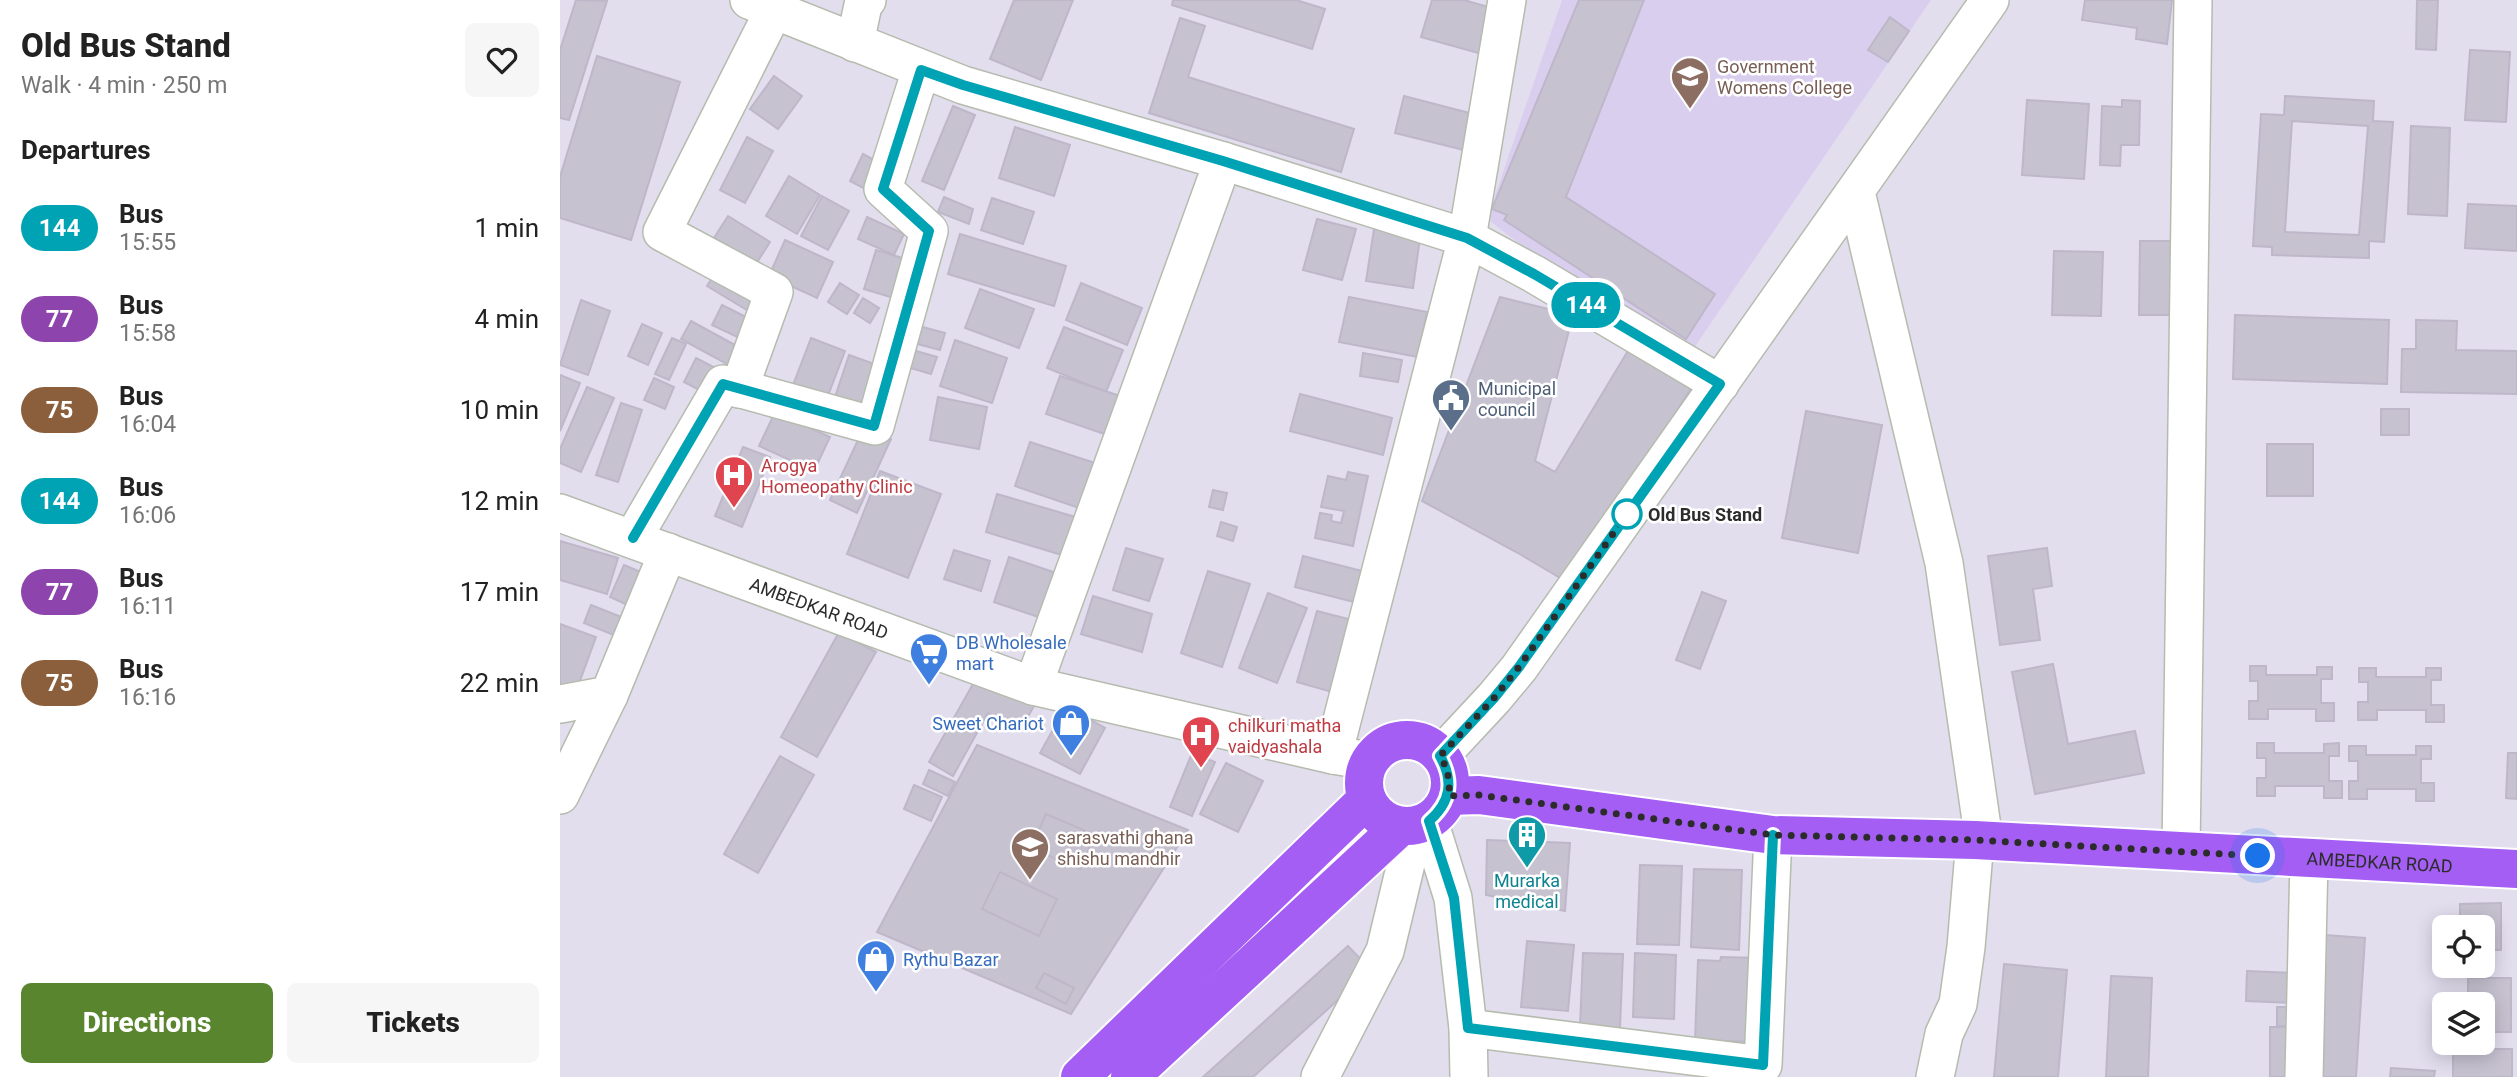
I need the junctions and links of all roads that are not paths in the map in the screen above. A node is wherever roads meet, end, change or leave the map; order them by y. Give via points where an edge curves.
1 (867, 0) edge
2 (1507, 0) edge
3 (1990, 0) edge
4 (2193, 0) edge
5 (762, 5) edge
6 (855, 43) junction
7 (921, 70) junction
8 (1223, 161) junction
9 (1856, 192) junction
10 (1467, 238) junction
11 (1720, 384) junction
12 (738, 389) junction
13 (560, 513) edge
14 (633, 538) junction
15 (668, 552) junction
16 (1033, 687) junction
17 (609, 695) junction
18 (560, 704) edge
19 (1440, 756) junction
20 (1351, 758) junction
21 (560, 795) edge
22 (1366, 800) junction
23 (1423, 817) junction
24 (1773, 835) junction
25 (1980, 841) junction
26 (2181, 851) junction
27 (2309, 859) junction
28 (2517, 869) edge
29 (1468, 1028) junction
30 (1080, 1077) edge
31 (1130, 1077) edge
32 (1320, 1077) edge
33 (1469, 1077) edge
34 (1935, 1077) edge
35 (2304, 1077) edge

1 - 6 street
2 - 10 street
3 - 9 street
4 - 26 street
5 - 6 street
5 - 12 street via 662,232 775,292
6 - 7 street
7 - 8 street
7 - 12 street via 883,189 929,231 874,426
8 - 10 street
8 - 16 street
9 - 11 street
9 - 25 street via 1944,563
10 - 11 street
10 - 20 street
11 - 19 street via 1519,667
12 - 14 street via 723,384
13 - 14 street, AMBEDKAR ROAD
14 - 15 street, AMBEDKAR ROAD
15 - 16 street, AMBEDKAR ROAD
15 - 17 street
16 - 20 street, AMBEDKAR ROAD
17 - 18 street
17 - 21 street
19 - 20 main road via 1429,746 1402,740
19 - 23 main road via 1450,783
20 - 22 main road via 1364,774
22 - 23 main road via 1386,822
22 - 30 main road
23 - 24 main road, AMBEDKAR ROAD via 1479,795
23 - 29 street via 1454,898
23 - 31 main road
23 - 32 street via 1385,951
24 - 25 main road, AMBEDKAR ROAD
24 - 29 street via 1763,1065
25 - 26 main road, AMBEDKAR ROAD
25 - 34 street via 1958,1004 1944,1034
26 - 27 main road, AMBEDKAR ROAD
27 - 28 main road, AMBEDKAR ROAD
27 - 35 street
29 - 33 street

